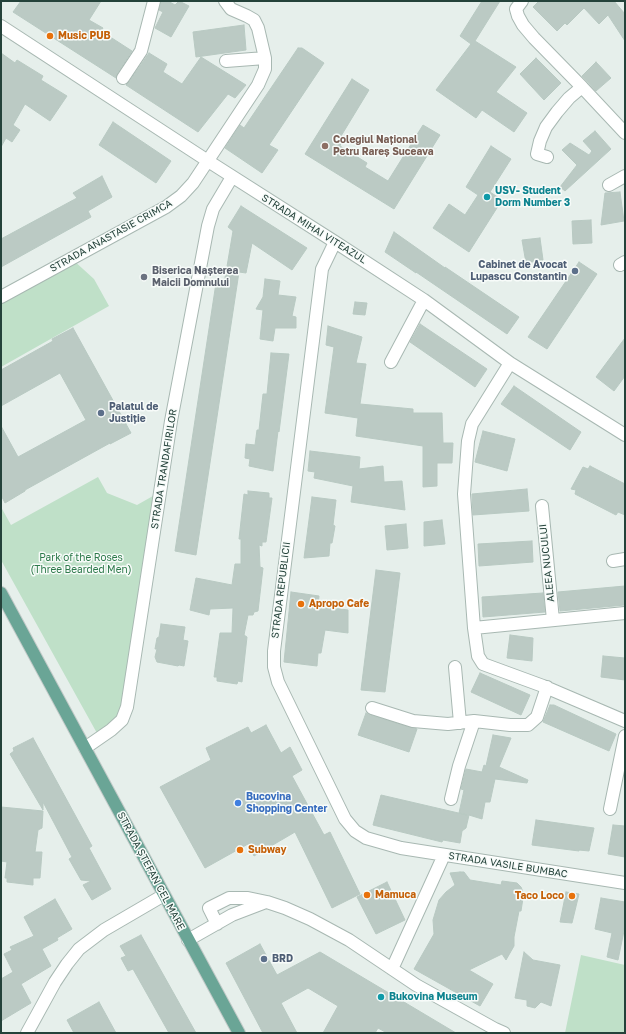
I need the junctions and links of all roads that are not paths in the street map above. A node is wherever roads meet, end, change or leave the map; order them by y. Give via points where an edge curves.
1 (154, 1) edge
2 (225, 1) edge
3 (522, 1) edge
4 (1, 26) edge
5 (265, 58) junction
6 (226, 61) dead end
7 (123, 78) dead end
8 (582, 87) junction
9 (625, 134) edge
10 (547, 157) dead end
11 (208, 161) junction
12 (625, 176) edge
13 (232, 177) junction
14 (609, 185) dead end
15 (335, 242) junction
16 (1, 297) edge
17 (424, 300) junction
18 (391, 362) dead end
19 (510, 363) junction
20 (625, 435) edge
21 (542, 506) dead end
22 (1, 593) edge
23 (625, 613) edge
24 (553, 620) junction
25 (474, 628) junction
26 (455, 667) dead end
27 (547, 687) junction
28 (372, 708) dead end
29 (474, 721) junction
30 (625, 721) edge
31 (460, 723) junction
32 (625, 736) edge
33 (85, 748) junction
34 (451, 799) dead end
35 (610, 809) dead end
36 (444, 855) junction
37 (625, 883) edge
38 (164, 895) junction
39 (267, 902) junction
40 (217, 924) junction
41 (188, 940) junction
42 (392, 969) junction
43 (27, 1033) edge
44 (239, 1033) edge
45 (504, 1033) edge

1 - 7 street via 141,51
2 - 5 street via 231,9 254,20
3 - 8 street via 516,9 523,24
4 - 11 street, STRADA MIHAI VITEAZUL
5 - 6 street
5 - 11 street, STRADA ANASTASIE CRIMCA via 265,69 260,81
8 - 9 street
8 - 10 street via 569,98 546,127 537,154
11 - 13 street, STRADA MIHAI VITEAZUL
11 - 16 street, STRADA ANASTASIE CRIMCA via 193,183 166,207
12 - 14 street
13 - 15 street, STRADA MIHAI VITEAZUL
13 - 33 street, STRADA TRANDAFIRILOR via 213,209 208,226 171,421 127,707 122,720
15 - 17 street, STRADA MIHAI VITEAZUL
15 - 36 street, STRADA REPUBLICII via 322,269 274,667 278,682 345,820 366,838 401,848
17 - 18 street
17 - 19 street, STRADA MIHAI VITEAZUL
19 - 20 street, STRADA MIHAI VITEAZUL
19 - 25 street via 472,424 468,441 464,494
21 - 24 street, ALEEA NUCULUI
22 - 33 main road, STRADA ȘTEFAN CEL MARE
23 - 24 street
24 - 25 street
25 - 27 street via 478,656 483,664
26 - 31 street
27 - 29 street via 537,716 528,725
27 - 30 street
28 - 31 street via 413,721
29 - 31 street
29 - 34 street
32 - 35 street
33 - 38 main road, STRADA ȘTEFAN CEL MARE
36 - 37 street, STRADA VASILE BUMBAC
36 - 42 street, STRADA VASILE BUMBAC
38 - 41 main road, STRADA ȘTEFAN CEL MARE
38 - 43 street via 104,930 79,949 63,970
39 - 40 street, STRADA ȘTEFAN CEL MARE via 248,908
39 - 40 street via 229,898 209,908
39 - 42 street via 310,919 349,940
40 - 41 street, STRADA ȘTEFAN CEL MARE
41 - 44 main road
42 - 45 street via 416,986

